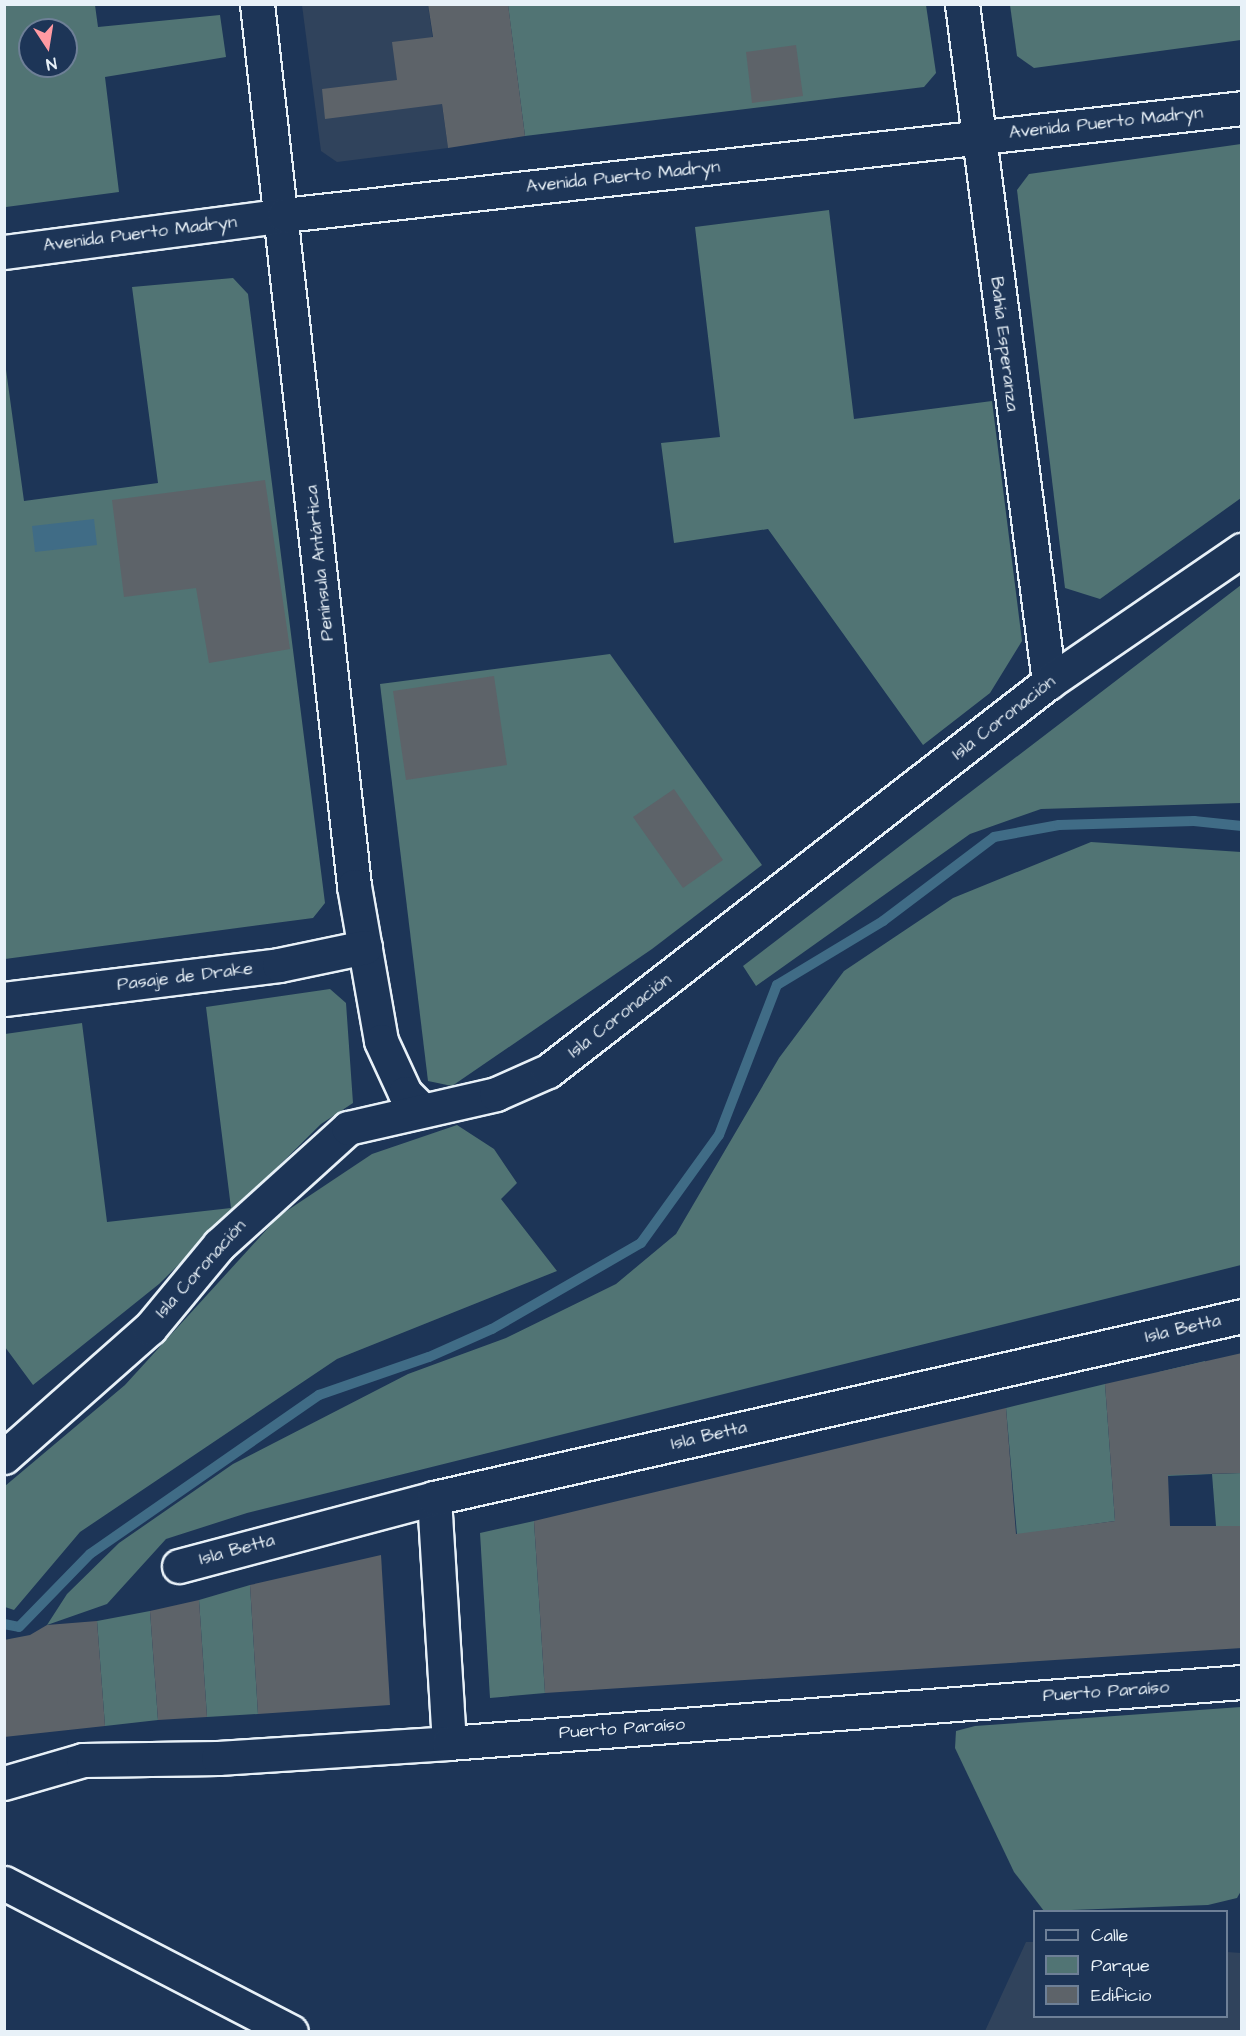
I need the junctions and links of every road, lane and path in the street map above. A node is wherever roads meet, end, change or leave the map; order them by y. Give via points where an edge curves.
1 (257, 4) edge
2 (962, 4) edge
3 (1242, 108) edge
4 (977, 137) junction
5 (284, 215) junction
6 (4, 252) edge
7 (1242, 550) edge
8 (1049, 682) junction
9 (364, 947) junction
10 (4, 999) edge
11 (421, 1109) junction
12 (1242, 1316) edge
13 (4, 1457) edge
14 (434, 1498) junction
15 (179, 1566) dead end
16 (1242, 1682) edge
17 (449, 1743) junction
18 (4, 1783) edge
19 (4, 1882) edge
20 (291, 2031) edge

1 - 5 street, Península Antártica
2 - 4 street, Bahía Esperanza
3 - 4 street, Avenida Puerto Madryn
4 - 5 street, Avenida Puerto Madryn
4 - 8 street, Bahía Esperanza
5 - 6 street, Avenida Puerto Madryn
5 - 9 street, Península Antártica via 352,874
7 - 8 street, Isla Coronación
8 - 11 street, Isla Coronación via 548,1071 496,1094
9 - 10 street, Pasaje de Drake via 279,965
9 - 11 street, Península Antártica via 381,1041 405,1093
11 - 13 street, Isla Coronación via 348,1128 297,1170 219,1245 150,1328
12 - 14 street, Isla Betta
14 - 15 street, Isla Betta
14 - 17 street
16 - 17 street, Puerto Paraíso
17 - 18 street, Puerto Paraíso via 218,1758 83,1761
19 - 20 street

